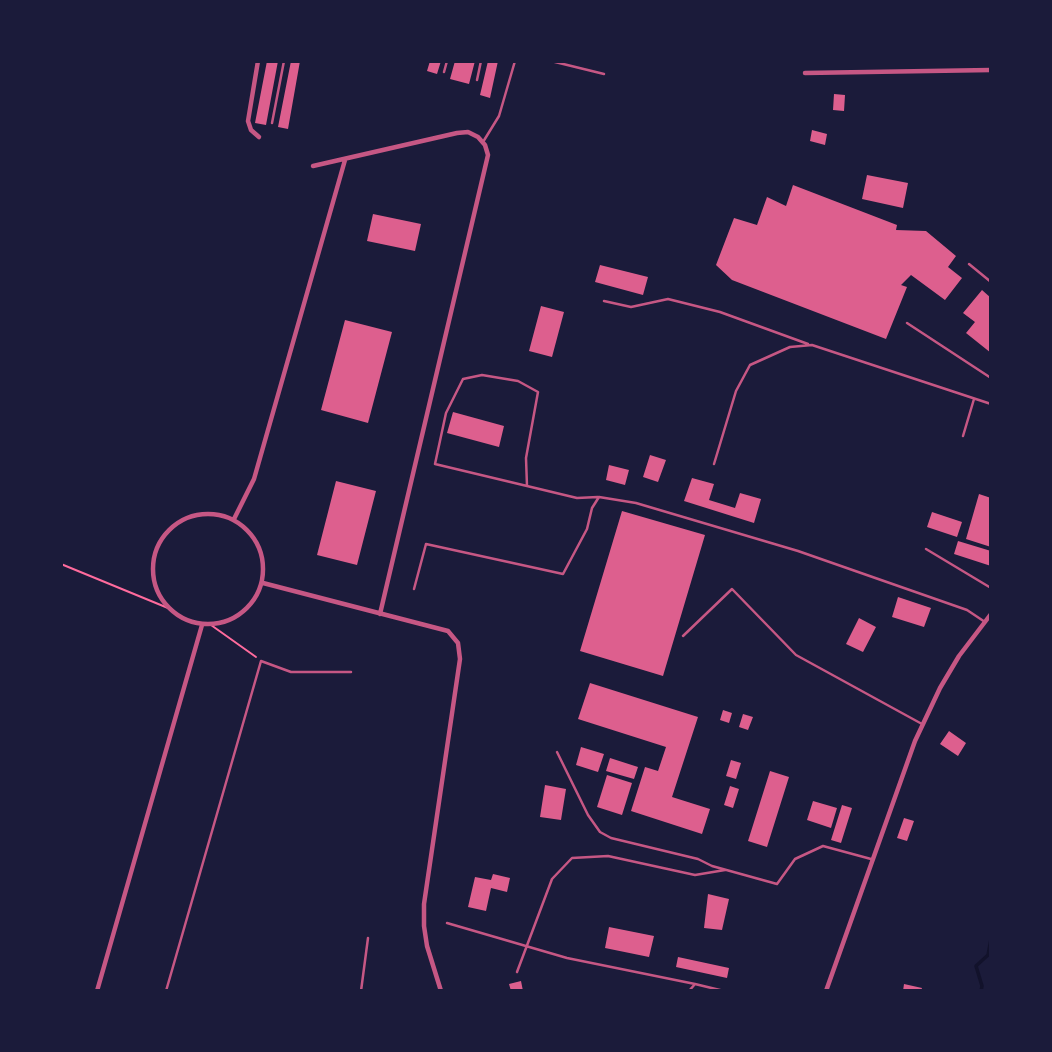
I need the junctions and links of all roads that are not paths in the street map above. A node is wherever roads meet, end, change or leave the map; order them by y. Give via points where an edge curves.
1 (258, 61) edge
2 (284, 61) edge
3 (447, 61) edge
4 (481, 61) edge
5 (514, 61) edge
6 (551, 61) edge
7 (991, 70) edge
8 (444, 72) dead end
9 (806, 73) dead end
10 (604, 74) dead end
11 (477, 80) dead end
12 (272, 123) dead end
13 (259, 137) dead end
14 (483, 142) junction
15 (346, 159) junction
16 (313, 166) dead end
17 (969, 264) dead end
18 (991, 282) edge
19 (604, 301) dead end
20 (907, 323) dead end
21 (811, 345) junction
22 (991, 378) edge
23 (974, 399) junction
24 (991, 404) edge
25 (963, 436) dead end
26 (714, 464) dead end
27 (527, 486) junction
28 (599, 497) junction
29 (234, 519) junction
30 (926, 549) dead end
31 (262, 583) junction
32 (991, 587) edge
33 (414, 589) dead end
34 (380, 614) junction
35 (991, 614) edge
36 (985, 622) junction
37 (202, 625) junction
38 (683, 636) dead end
39 (351, 672) dead end
40 (923, 724) junction
41 (557, 752) dead end
42 (874, 860) junction
43 (728, 870) junction
44 (447, 923) dead end
45 (368, 938) dead end
46 (527, 946) junction
47 (517, 972) dead end
48 (695, 984) junction
49 (97, 991) edge
50 (166, 991) edge
51 (361, 991) edge
52 (441, 991) edge
53 (689, 991) edge
54 (724, 991) edge
55 (826, 991) edge

1 - 13 street via 248,121
2 - 12 lane
3 - 8 lane
4 - 11 lane
5 - 14 lane via 502,108
6 - 10 lane
7 - 9 street
14 - 15 street via 468,132 457,133
14 - 34 street via 488,155
15 - 16 street
15 - 29 street via 254,480
17 - 18 lane
19 - 21 lane via 631,307 668,299 720,312
20 - 22 lane
21 - 23 lane
21 - 26 lane via 790,347 750,365 736,391
23 - 24 lane
23 - 25 lane
27 - 27 lane via 526,458 538,392 519,381 482,375 463,379 446,413 435,464
27 - 28 lane via 578,498
28 - 33 lane via 563,574 426,544
28 - 36 lane via 636,503 798,551 967,610
29 - 31 street via 253,535 263,558
29 - 37 street via 212,513 190,516 170,527 157,545 152,567 156,589 168,608
30 - 32 lane
31 - 34 street
31 - 37 street via 252,604 234,619
34 - 52 street via 448,631 461,651 424,904 424,926
35 - 36 street
36 - 40 street via 959,656
37 - 49 street
38 - 40 lane via 732,589 796,655
39 - 50 lane via 291,672 261,661
40 - 42 street
41 - 43 lane via 600,832
42 - 43 lane via 823,846 795,859 776,884
42 - 55 street
43 - 46 lane via 695,875 608,856 572,859 552,879
44 - 46 lane
45 - 51 lane
46 - 47 lane
46 - 48 lane
48 - 53 lane
48 - 54 lane

